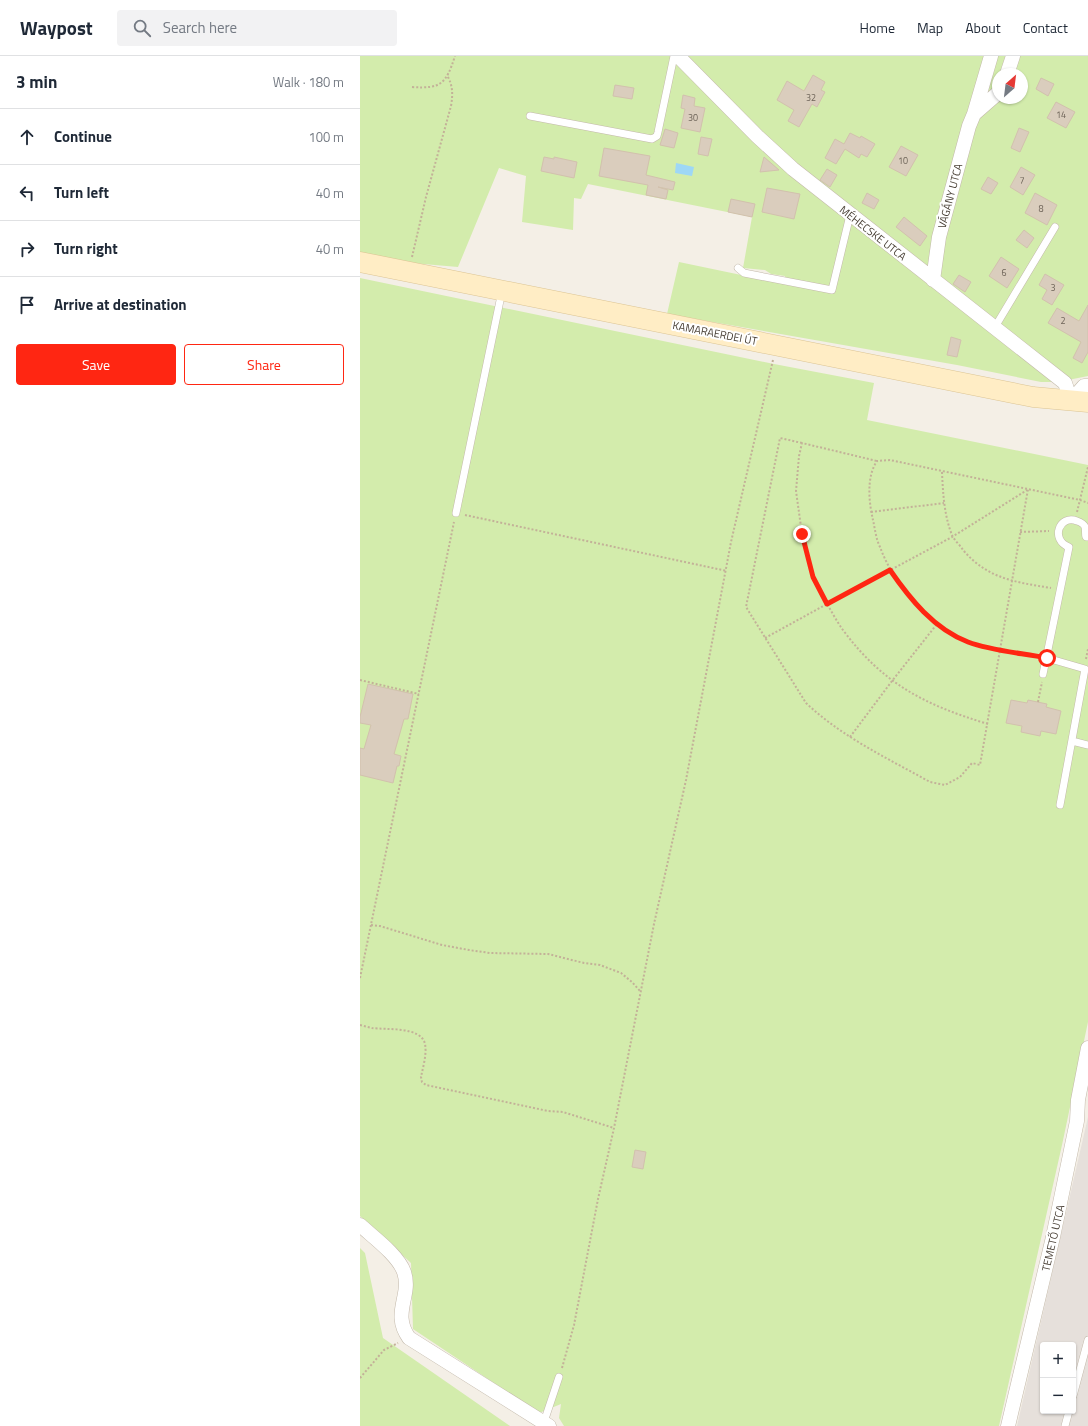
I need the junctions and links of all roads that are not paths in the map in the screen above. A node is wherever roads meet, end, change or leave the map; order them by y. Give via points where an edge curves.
1 (674, 56) edge
2 (678, 56) edge
3 (991, 56) edge
4 (1013, 56) edge
5 (1009, 68) edge
6 (992, 98) edge
7 (974, 114) junction
8 (530, 116) dead end
9 (850, 215) junction
10 (1055, 227) dead end
11 (360, 262) edge
12 (738, 268) dead end
13 (933, 280) junction
14 (502, 291) junction
15 (995, 327) junction
16 (1088, 386) edge
17 (1079, 401) edge
18 (456, 513) road end
19 (1088, 538) edge
20 (1047, 658) junction
21 (1043, 674) road end
22 (1072, 741) junction
23 (1088, 745) edge
24 (1060, 805) dead end
25 (1088, 1048) edge
26 (360, 1225) edge
27 (1088, 1340) edge
28 (559, 1377) road end
29 (1076, 1385) edge
30 (1068, 1414) edge
31 (547, 1424) edge
32 (1008, 1426) edge
33 (1065, 1426) edge

1 - 8 lane via 657,136 652,140
2 - 9 street, MÉHECSKE UTCA via 757,136
3 - 7 street, VÁGÁNY UTCA
4 - 5 street
6 - 7 street, VÁGÁNY UTCA
7 - 13 street, VÁGÁNY UTCA via 939,237
9 - 12 lane via 832,290 744,273
9 - 13 street, MÉHECSKE UTCA
10 - 15 lane
11 - 14 street, KAMARAERDEI ÚT
13 - 15 street, MÉHECSKE UTCA
14 - 17 street, KAMARAERDEI ÚT via 1033,397
14 - 18 lane
15 - 17 street, MÉHECSKE UTCA via 1065,382
16 - 17 street via 1084,386
19 - 20 lane via 1085,527 1075,520 1063,522 1058,530 1061,543 1069,547
20 - 21 lane
20 - 22 lane via 1085,669
22 - 23 lane
22 - 24 lane
25 - 32 street, TEMETŐ UTCA via 1078,1100 1077,1121 1053,1237
26 - 31 street via 402,1267 406,1280 402,1323 410,1338
27 - 29 lane
28 - 31 lane
30 - 33 lane

